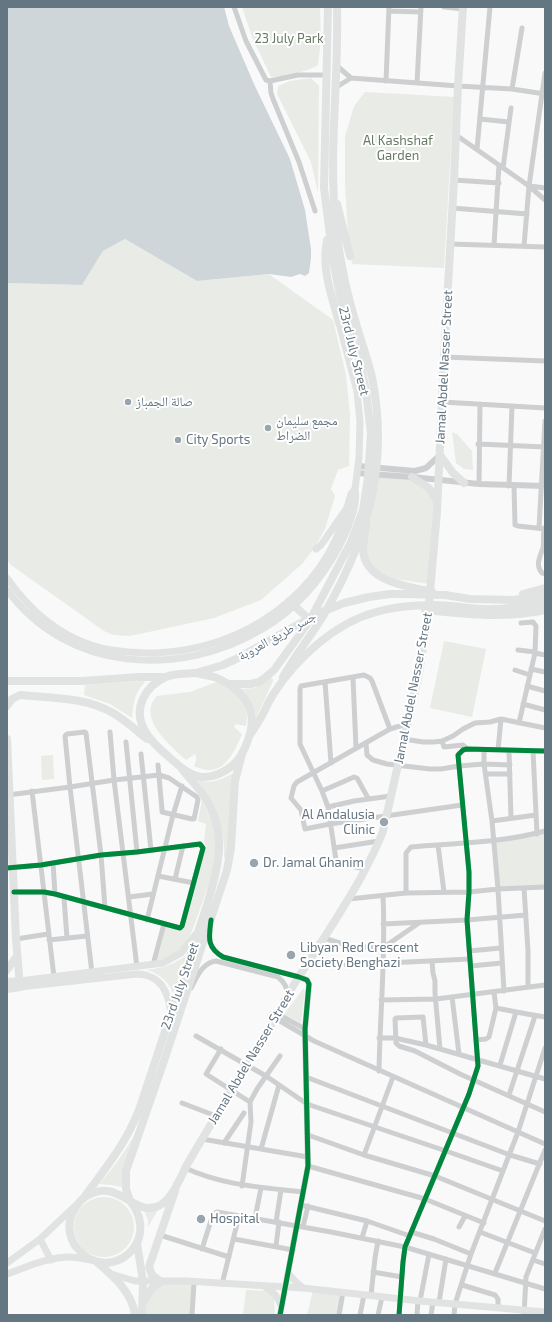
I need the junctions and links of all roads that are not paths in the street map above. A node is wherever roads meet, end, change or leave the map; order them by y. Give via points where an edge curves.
1 (234, 7) edge
2 (328, 7) edge
3 (336, 7) edge
4 (444, 7) edge
5 (490, 7) edge
6 (463, 8) edge
7 (389, 9) edge
8 (421, 10) edge
9 (522, 28) dead end
10 (336, 65) junction
11 (545, 73) edge
12 (327, 76) junction
13 (351, 78) junction
14 (270, 81) junction
15 (386, 81) junction
16 (417, 83) junction
17 (458, 86) junction
18 (483, 87) junction
19 (335, 88) junction
20 (512, 89) junction
21 (544, 94) edge
22 (510, 108) dead end
23 (480, 119) junction
24 (509, 122) junction
25 (456, 135) junction
26 (477, 149) junction
27 (501, 167) junction
28 (454, 180) junction
29 (499, 183) junction
30 (529, 186) junction
31 (545, 188) edge
32 (333, 194) junction
33 (545, 200) edge
34 (452, 208) junction
35 (315, 210) dead end
36 (496, 212) junction
37 (527, 214) junction
38 (329, 233) junction
39 (450, 244) junction
40 (494, 245) junction
41 (524, 246) junction
42 (545, 247) edge
43 (350, 256) dead end
44 (339, 323) joint
45 (444, 357) junction
46 (545, 361) edge
47 (364, 365) junction
48 (442, 402) junction
49 (480, 404) junction
50 (512, 406) junction
51 (545, 408) edge
52 (545, 421) edge
53 (478, 444) junction
54 (511, 445) junction
55 (544, 446) edge
56 (440, 455) junction
57 (357, 470) junction
58 (412, 477) junction
59 (438, 480) junction
60 (464, 482) junction
61 (479, 484) junction
62 (512, 486) junction
63 (544, 486) edge
64 (355, 489) junction
65 (369, 498) junction
66 (438, 503) junction
67 (347, 508) junction
68 (366, 524) junction
69 (543, 528) edge
70 (316, 549) dead end
71 (544, 550) edge
72 (545, 574) edge
73 (7, 578) edge
74 (545, 588) edge
75 (7, 590) edge
76 (445, 595) junction
77 (545, 595) edge
78 (496, 600) junction
79 (292, 603) junction
80 (405, 608) junction
81 (545, 608) edge
82 (310, 620) junction
83 (522, 623) dead end
84 (518, 650) dead end
85 (535, 653) junction
86 (545, 655) edge
87 (531, 669) junction
88 (515, 670) dead end
89 (545, 672) edge
90 (196, 673) junction
91 (530, 675) junction
92 (167, 677) junction
93 (353, 678) junction
94 (7, 681) edge
95 (325, 682) junction
96 (229, 684) junction
97 (278, 686) junction
98 (527, 686) junction
99 (545, 691) edge
100 (523, 704) junction
101 (7, 706) edge
102 (545, 710) edge
103 (501, 719) junction
104 (519, 722) junction
105 (406, 724) junction
106 (545, 728) edge
107 (390, 729) junction
108 (110, 732) dead end
109 (250, 735) junction
110 (7, 739) edge
111 (404, 739) junction
112 (442, 741) junction
113 (126, 742) dead end
114 (366, 742) junction
115 (159, 748) junction
116 (356, 748) junction
117 (467, 749) junction
118 (484, 750) junction
119 (498, 750) junction
120 (243, 751) junction
121 (509, 751) junction
122 (533, 751) junction
123 (545, 751) edge
124 (142, 754) dead end
125 (331, 763) junction
126 (484, 764) junction
127 (158, 765) dead end
128 (398, 765) junction
129 (510, 765) junction
130 (458, 766) junction
131 (180, 767) junction
132 (313, 773) junction
133 (486, 774) junction
134 (510, 774) junction
135 (159, 775) junction
136 (144, 776) junction
137 (130, 778) junction
138 (114, 780) junction
139 (92, 783) junction
140 (182, 786) junction
141 (70, 787) junction
142 (32, 791) junction
143 (322, 791) junction
144 (8, 795) edge
145 (391, 796) junction
146 (368, 798) junction
147 (462, 805) junction
148 (328, 807) junction
149 (173, 815) junction
150 (536, 815) junction
151 (386, 816) junction
152 (511, 818) junction
153 (492, 821) junction
154 (330, 824) junction
155 (545, 832) edge
156 (537, 834) junction
157 (493, 841) junction
158 (379, 842) junction
159 (466, 844) junction
160 (438, 845) junction
161 (183, 846) junction
162 (334, 848) junction
163 (165, 849) junction
164 (151, 850) junction
165 (137, 852) junction
166 (123, 853) junction
167 (101, 855) junction
168 (79, 858) junction
169 (53, 863) junction
170 (41, 865) junction
171 (10, 868) edge
172 (365, 869) junction
173 (158, 876) junction
174 (175, 879) junction
175 (194, 883) junction
176 (545, 887) edge
177 (524, 888) junction
178 (498, 889) junction
179 (14, 892) junction
180 (44, 892) junction
181 (444, 892) junction
182 (469, 892) junction
183 (406, 893) junction
184 (55, 894) junction
185 (153, 894) junction
186 (383, 896) junction
187 (129, 897) junction
188 (64, 898) junction
189 (349, 898) junction
190 (83, 902) junction
191 (105, 908) junction
192 (526, 915) junction
193 (131, 916) junction
194 (500, 918) junction
195 (147, 920) junction
196 (211, 920) junction
197 (467, 920) junction
198 (420, 922) junction
199 (164, 924) junction
200 (383, 924) junction
201 (199, 930) junction
202 (87, 936) junction
203 (49, 937) junction
204 (67, 938) junction
205 (324, 938) junction
206 (16, 939) junction
207 (384, 947) junction
208 (501, 948) junction
209 (469, 952) junction
210 (17, 956) junction
211 (470, 959) junction
212 (432, 961) junction
213 (384, 963) junction
214 (502, 963) junction
215 (153, 965) junction
216 (346, 965) dead end
217 (470, 966) junction
218 (137, 967) junction
219 (7, 970) edge
220 (92, 972) junction
221 (295, 976) junction
222 (54, 977) junction
223 (7, 982) edge
224 (20, 984) junction
225 (545, 985) edge
226 (528, 987) junction
227 (7, 989) edge
228 (504, 991) junction
229 (494, 992) junction
230 (187, 994) junction
231 (473, 995) junction
232 (287, 997) junction
233 (452, 997) junction
234 (436, 998) junction
235 (381, 1000) junction
236 (496, 1008) junction
237 (516, 1012) junction
238 (171, 1013) junction
239 (276, 1016) junction
240 (534, 1016) junction
241 (545, 1017) edge
242 (305, 1029) junction
243 (196, 1036) dead end
244 (306, 1036) junction
245 (379, 1038) junction
246 (395, 1038) junction
247 (476, 1040) junction
248 (426, 1046) junction
249 (545, 1048) edge
250 (220, 1049) junction
251 (440, 1049) junction
252 (458, 1054) junction
253 (280, 1056) dead end
254 (478, 1059) junction
255 (247, 1065) junction
256 (500, 1065) junction
257 (379, 1071) junction
258 (516, 1071) junction
259 (266, 1076) junction
260 (536, 1076) junction
261 (306, 1077) junction
262 (393, 1077) junction
263 (545, 1078) edge
264 (474, 1080) junction
265 (278, 1086) junction
266 (231, 1091) junction
267 (509, 1095) junction
268 (250, 1102) junction
269 (182, 1103) dead end
270 (307, 1104) junction
271 (528, 1104) junction
272 (383, 1106) junction
273 (463, 1107) junction
274 (545, 1112) edge
275 (244, 1113) dead end
276 (216, 1116) junction
277 (375, 1127) junction
278 (518, 1132) junction
279 (453, 1133) junction
280 (308, 1135) junction
281 (202, 1139) junction
282 (224, 1142) junction
283 (545, 1144) edge
284 (247, 1147) junction
285 (261, 1149) junction
286 (545, 1150) edge
287 (446, 1151) junction
288 (510, 1154) junction
289 (364, 1155) junction
290 (308, 1157) junction
291 (540, 1164) junction
292 (308, 1166) junction
293 (185, 1168) junction
294 (503, 1171) junction
295 (435, 1176) junction
296 (178, 1183) junction
297 (242, 1186) junction
298 (261, 1188) junction
299 (281, 1190) junction
300 (303, 1192) junction
301 (426, 1199) junction
302 (81, 1200) junction
303 (493, 1200) junction
304 (130, 1201) junction
305 (301, 1205) junction
306 (308, 1206) junction
307 (520, 1211) junction
308 (239, 1216) junction
309 (465, 1216) junction
310 (256, 1218) junction
311 (367, 1221) junction
312 (545, 1221) edge
313 (277, 1222) junction
314 (484, 1223) junction
315 (296, 1226) junction
316 (303, 1227) junction
317 (459, 1227) dead end
318 (545, 1229) edge
319 (480, 1232) junction
320 (410, 1234) junction
321 (160, 1235) junction
322 (362, 1238) junction
323 (234, 1239) junction
324 (40, 1240) junction
325 (543, 1240) edge
326 (378, 1241) junction
327 (507, 1242) junction
328 (137, 1243) junction
329 (276, 1246) junction
330 (406, 1247) junction
331 (202, 1249) junction
332 (293, 1250) junction
333 (535, 1253) junction
334 (429, 1254) junction
335 (471, 1254) junction
336 (229, 1257) junction
337 (446, 1259) junction
338 (51, 1260) junction
339 (533, 1260) junction
340 (94, 1261) junction
341 (7, 1263) edge
342 (545, 1264) edge
343 (467, 1265) junction
344 (373, 1272) junction
345 (288, 1273) junction
346 (495, 1273) junction
347 (7, 1274) edge
348 (110, 1274) junction
349 (402, 1277) junction
350 (143, 1282) junction
351 (161, 1282) junction
352 (194, 1282) junction
353 (526, 1283) junction
354 (222, 1284) junction
355 (462, 1285) junction
356 (263, 1286) junction
357 (285, 1287) junction
358 (303, 1288) junction
359 (545, 1289) edge
360 (343, 1292) junction
361 (367, 1295) junction
362 (382, 1297) junction
363 (400, 1298) junction
364 (419, 1300) junction
365 (436, 1302) junction
366 (456, 1304) junction
367 (281, 1306) junction
368 (498, 1307) junction
369 (139, 1309) edge
370 (545, 1312) edge
371 (524, 1313) edge
372 (192, 1315) edge
373 (280, 1315) edge
374 (339, 1315) edge
375 (360, 1315) edge
376 (378, 1315) edge
377 (399, 1315) edge
378 (417, 1315) edge
379 (431, 1315) edge
380 (454, 1315) edge

1 - 14 street via 239,24 264,78
2 - 12 main road, 23rd July Street
3 - 10 main road, 23rd July Street
4 - 6 street
5 - 18 street
6 - 17 main road, Jamal Abdel Nasser Street
7 - 8 street
7 - 15 street
8 - 16 street
9 - 20 street
10 - 13 street
10 - 19 main road, 23rd July Street
11 - 21 street
12 - 14 street via 298,74
12 - 38 main road, 23rd July Street via 324,188
13 - 15 street
13 - 19 street
14 - 35 street via 272,99 299,162
15 - 16 street
16 - 17 street
17 - 18 street
17 - 25 main road, Jamal Abdel Nasser Street
18 - 20 street
18 - 23 street
19 - 32 main road, 23rd July Street
20 - 21 street
21 - 30 street
22 - 24 street
23 - 24 street
23 - 26 street
24 - 27 street
25 - 26 street
25 - 28 main road, Jamal Abdel Nasser Street
26 - 27 street
27 - 29 street
27 - 30 street
28 - 29 street
28 - 34 main road, Jamal Abdel Nasser Street
29 - 36 street
30 - 31 street
30 - 33 street
30 - 37 street
32 - 43 main road
32 - 47 main road, 23rd July Street via 338,244
34 - 36 street
34 - 39 main road, Jamal Abdel Nasser Street
36 - 37 street
36 - 40 street
37 - 41 street
38 - 44 main road via 325,264
38 - 47 main road, 23rd July Street via 340,296
39 - 40 street
39 - 45 main road, Jamal Abdel Nasser Street
40 - 41 street
41 - 42 street
44 - 57 main road via 357,391 360,422
45 - 46 street
45 - 48 main road, Jamal Abdel Nasser Street
47 - 65 main road, 23rd July Street via 371,434
48 - 49 street
48 - 56 main road, Jamal Abdel Nasser Street
49 - 50 street
49 - 53 street
50 - 51 street
50 - 54 street
52 - 55 street
53 - 54 street
53 - 61 street
54 - 55 street
54 - 62 street
55 - 63 street
56 - 57 street via 426,468 415,471
56 - 59 main road, Jamal Abdel Nasser Street
56 - 60 main road via 453,473
57 - 58 street
57 - 64 main road
58 - 59 street
58 - 66 main road via 429,488
59 - 60 street
59 - 66 main road, Jamal Abdel Nasser Street
60 - 61 street
61 - 62 street
62 - 63 street
62 - 69 street via 515,525
63 - 69 street
64 - 67 main road
64 - 79 main road via 353,511 343,540 324,572 308,591
65 - 68 main road, 23rd July Street
65 - 82 main road, 23rd July Street via 351,542
66 - 105 main road, Jamal Abdel Nasser Street via 424,647
67 - 70 main road
67 - 79 main road via 327,556
68 - 76 main road via 364,552 368,566 373,572 388,581
68 - 97 main road, 23rd July Street via 327,610
69 - 71 street
71 - 72 street via 539,557 538,567
73 - 79 main road via 28,605 55,627 90,645 130,653 186,650 216,643 249,629
74 - 78 main road
75 - 79 main road via 20,607 60,638 93,652 136,660 168,660 219,650 264,628
76 - 78 main road
76 - 90 main road, جسر طريق العروبة via 390,594 344,603 319,613 223,665
77 - 78 main road
79 - 82 main road
80 - 81 main road via 434,605 494,609
80 - 81 main road via 472,615 507,615
80 - 97 main road via 376,612 339,629 298,662
82 - 96 main road, 23rd July Street via 266,677 251,684
83 - 85 street via 533,622 536,626
84 - 85 street
85 - 86 street
85 - 87 street
87 - 89 street
87 - 91 street
88 - 91 street
90 - 92 main road
90 - 96 main road via 215,677
91 - 98 street
92 - 94 main road
92 - 115 main road via 148,690 140,706 144,729
93 - 95 street
93 - 107 street via 364,675 370,678
93 - 116 street
95 - 125 street
95 - 132 street via 304,685 300,689 300,744
96 - 109 main road via 243,696 250,707
97 - 109 main road
98 - 99 street
98 - 100 street
100 - 102 street
100 - 104 street
101 - 115 main road via 12,699 20,695 93,704 118,716
103 - 104 street
103 - 112 street via 475,723
103 - 119 street
104 - 106 street
105 - 107 street
105 - 111 main road, Jamal Abdel Nasser Street
107 - 114 street
108 - 138 street
109 - 120 main road
110 - 144 main road
111 - 112 street
111 - 128 main road, Jamal Abdel Nasser Street
112 - 117 street via 444,747 463,745
113 - 137 street
114 - 116 street
114 - 128 street via 366,755 370,758
115 - 131 main road
116 - 125 street
117 - 118 street
117 - 130 street via 460,752
118 - 119 street
118 - 126 street
119 - 121 street
120 - 131 main road via 234,764 213,776 197,776
120 - 196 main road, 23rd July Street via 235,781 229,861
121 - 122 street
121 - 129 street
122 - 123 street
122 - 150 street
124 - 136 street
125 - 132 street
126 - 129 street
126 - 130 street
126 - 133 street
127 - 135 street
128 - 130 street via 430,769
128 - 145 main road, Jamal Abdel Nasser Street
129 - 134 street
130 - 147 street
131 - 201 main road, 23rd July Street via 210,805 219,836 217,872
132 - 143 street
132 - 154 street via 297,782 291,798 301,810 304,829
133 - 134 street
133 - 153 street
134 - 152 street
135 - 136 street
135 - 140 street
135 - 149 street via 162,810
136 - 137 street
136 - 164 street
137 - 138 street
137 - 165 street
138 - 139 street
138 - 166 street
139 - 141 street
139 - 141 street via 86,733 67,734 65,736
139 - 167 street
140 - 149 street
140 - 149 street via 198,798 195,818
141 - 142 street
141 - 168 street
142 - 144 street
142 - 170 street
143 - 146 street via 354,777
143 - 148 street
144 - 171 main road
145 - 146 street
145 - 151 main road, Jamal Abdel Nasser Street
146 - 148 street
147 - 151 street
147 - 159 street
148 - 154 street
149 - 163 street
150 - 152 street
150 - 156 street
151 - 154 street
151 - 158 main road, Jamal Abdel Nasser Street
152 - 153 street
153 - 157 street
154 - 162 street
155 - 156 street
156 - 157 street
157 - 159 street
157 - 178 street
158 - 162 street
158 - 172 main road, Jamal Abdel Nasser Street
159 - 160 street
159 - 182 street
160 - 181 street
160 - 183 street via 411,847 407,851
161 - 163 street
161 - 174 street
161 - 175 street via 200,844 203,848
162 - 172 street via 336,860
163 - 164 street
163 - 173 street
164 - 165 street
165 - 166 street
166 - 167 street
166 - 187 street
167 - 168 street
167 - 191 street
168 - 169 street
168 - 190 street
169 - 170 street
169 - 184 street
170 - 171 street
170 - 180 street
171 - 179 main road
172 - 189 main road, Jamal Abdel Nasser Street
173 - 174 street
173 - 185 street
174 - 175 street
175 - 199 street via 182,926 180,928
176 - 177 street
177 - 178 street
177 - 192 street
178 - 182 street
178 - 194 street
179 - 180 street
179 - 206 main road
180 - 184 street
180 - 203 street
181 - 182 street
181 - 183 street
182 - 197 street
183 - 186 street
184 - 188 street
185 - 187 street
185 - 195 street
186 - 189 street
186 - 200 street
187 - 193 street
188 - 190 street
188 - 204 street
189 - 205 main road, Jamal Abdel Nasser Street
190 - 191 street
190 - 202 street
191 - 193 street
192 - 194 street
192 - 226 street
193 - 195 street
193 - 218 street
194 - 197 street
194 - 208 street
195 - 199 street
196 - 221 street via 210,943 223,957
196 - 230 main road, 23rd July Street
197 - 198 street
197 - 209 street
198 - 200 street
198 - 207 street
199 - 215 street
200 - 207 street
201 - 215 main road via 181,953 163,963
201 - 238 main road, 23rd July Street
202 - 204 street
202 - 220 street
203 - 204 street
203 - 206 street
203 - 222 street
205 - 207 street via 352,947
205 - 221 main road, Jamal Abdel Nasser Street via 306,968
206 - 210 main road
207 - 213 street
208 - 209 street
208 - 214 street
209 - 211 street
210 - 219 main road
210 - 224 main road
211 - 212 street
211 - 217 street
212 - 213 street
212 - 234 street
213 - 216 street
213 - 235 street
214 - 217 street
214 - 228 street
215 - 218 main road
217 - 231 street
218 - 220 main road
220 - 222 main road
221 - 232 main road, Jamal Abdel Nasser Street
221 - 242 street via 307,980 309,984
222 - 224 main road
223 - 224 main road
224 - 227 main road
224 - 238 main road via 144,974 164,988
225 - 226 street
226 - 228 street
228 - 229 street
229 - 231 street
229 - 236 street
230 - 232 street via 204,967 216,961 278,977 286,986
230 - 304 main road, 23rd July Street via 126,1171 126,1189
231 - 233 street
231 - 247 street
232 - 239 main road, Jamal Abdel Nasser Street
233 - 234 street
233 - 252 street
234 - 235 street
234 - 251 street
235 - 245 street
236 - 237 street
236 - 247 street via 489,1037
237 - 240 street
237 - 256 street
238 - 302 main road, 23rd July Street via 132,1128 122,1146
239 - 242 street
239 - 244 street
239 - 255 main road, Jamal Abdel Nasser Street
240 - 241 street
240 - 258 street
242 - 244 street
243 - 250 street
244 - 257 street
244 - 261 street
245 - 246 street
245 - 257 street
246 - 248 street
246 - 248 street via 396,1018 422,1017
246 - 264 street via 398,1046 416,1051
247 - 254 street
248 - 251 street
249 - 260 street
250 - 255 street
250 - 266 street via 206,1074
251 - 252 street
252 - 254 street
253 - 259 street
254 - 256 street
254 - 264 street
255 - 259 street
255 - 266 main road, Jamal Abdel Nasser Street
256 - 258 street
257 - 262 street
258 - 260 street
258 - 267 street
259 - 265 street
259 - 268 street
260 - 263 street
260 - 271 street
261 - 270 street
261 - 272 street
262 - 272 street
262 - 273 street
264 - 267 street
264 - 273 street
265 - 270 street
265 - 285 street
266 - 268 street
266 - 276 main road, Jamal Abdel Nasser Street
267 - 271 street
268 - 284 street via 251,1122
269 - 276 street
270 - 277 street
270 - 280 street
271 - 274 street
271 - 278 street
272 - 277 street
272 - 279 street
273 - 278 street
273 - 279 street
275 - 282 street
276 - 281 main road, Jamal Abdel Nasser Street
277 - 287 street
277 - 289 street
278 - 283 street
278 - 288 street
279 - 287 street
279 - 288 street
280 - 289 street
280 - 290 street
281 - 282 street
281 - 293 main road, Jamal Abdel Nasser Street
282 - 284 street
284 - 285 street
284 - 297 street
285 - 290 street
286 - 291 street
287 - 294 street
287 - 295 street
288 - 291 street
288 - 294 street
289 - 295 street
290 - 292 street
291 - 307 street
292 - 300 street
292 - 301 street
293 - 296 main road, Jamal Abdel Nasser Street
293 - 297 street
294 - 303 street
295 - 301 street
295 - 303 street
296 - 304 main road, Jamal Abdel Nasser Street via 162,1204 150,1208 137,1206
296 - 321 main road
297 - 298 street
298 - 299 street
298 - 310 street
299 - 300 street
299 - 313 street
300 - 305 street
301 - 309 street
301 - 320 street
302 - 304 main road via 95,1192 110,1191
302 - 324 main road
302 - 340 main road via 70,1219 71,1239 83,1255
303 - 307 street
303 - 314 street
304 - 328 main road via 140,1216 141,1233
305 - 306 street
305 - 315 street
306 - 311 street
306 - 316 street
307 - 312 street
307 - 327 street
308 - 310 street
308 - 323 street
308 - 331 street via 215,1212
309 - 314 street
309 - 317 street
310 - 313 street
311 - 320 street
311 - 322 street
313 - 315 street
313 - 329 street
314 - 319 street
315 - 316 street
315 - 332 street
316 - 322 street
318 - 325 street
319 - 327 street
319 - 335 street
320 - 330 street
320 - 335 street via 434,1239
321 - 331 street
321 - 351 main road via 148,1267 152,1275
322 - 326 street
323 - 329 street
323 - 336 street
324 - 338 main road
324 - 341 main road
325 - 333 street
326 - 330 street
326 - 344 street
327 - 333 street
327 - 346 street
328 - 340 main road via 133,1250 121,1259 113,1262
328 - 350 main road
329 - 332 street
330 - 334 street
330 - 349 street
331 - 336 street
332 - 345 street
333 - 339 street
334 - 337 street
334 - 364 street
335 - 343 street
336 - 354 street
337 - 343 street
337 - 365 street
338 - 340 main road via 71,1257
338 - 347 main road
339 - 342 street
339 - 353 street
340 - 348 main road
343 - 346 street
343 - 355 street
344 - 349 street
344 - 361 street
345 - 357 street
345 - 358 main road
346 - 353 street
348 - 350 main road
348 - 369 main road
349 - 363 street
350 - 351 main road
350 - 369 main road
351 - 352 main road
351 - 369 main road via 148,1292
352 - 354 main road
352 - 372 street
353 - 359 street
353 - 371 street
354 - 356 main road
355 - 366 street
355 - 368 street via 497,1296
356 - 357 main road
356 - 367 main road via 277,1296
357 - 358 main road
357 - 367 street
358 - 360 main road
360 - 361 main road
360 - 374 street
361 - 362 main road
361 - 375 street
362 - 363 main road
362 - 376 street
363 - 364 main road
363 - 377 street
364 - 365 main road
364 - 378 street
365 - 366 main road
365 - 379 street
366 - 368 main road
366 - 380 street
367 - 373 street
368 - 371 main road
370 - 371 main road

